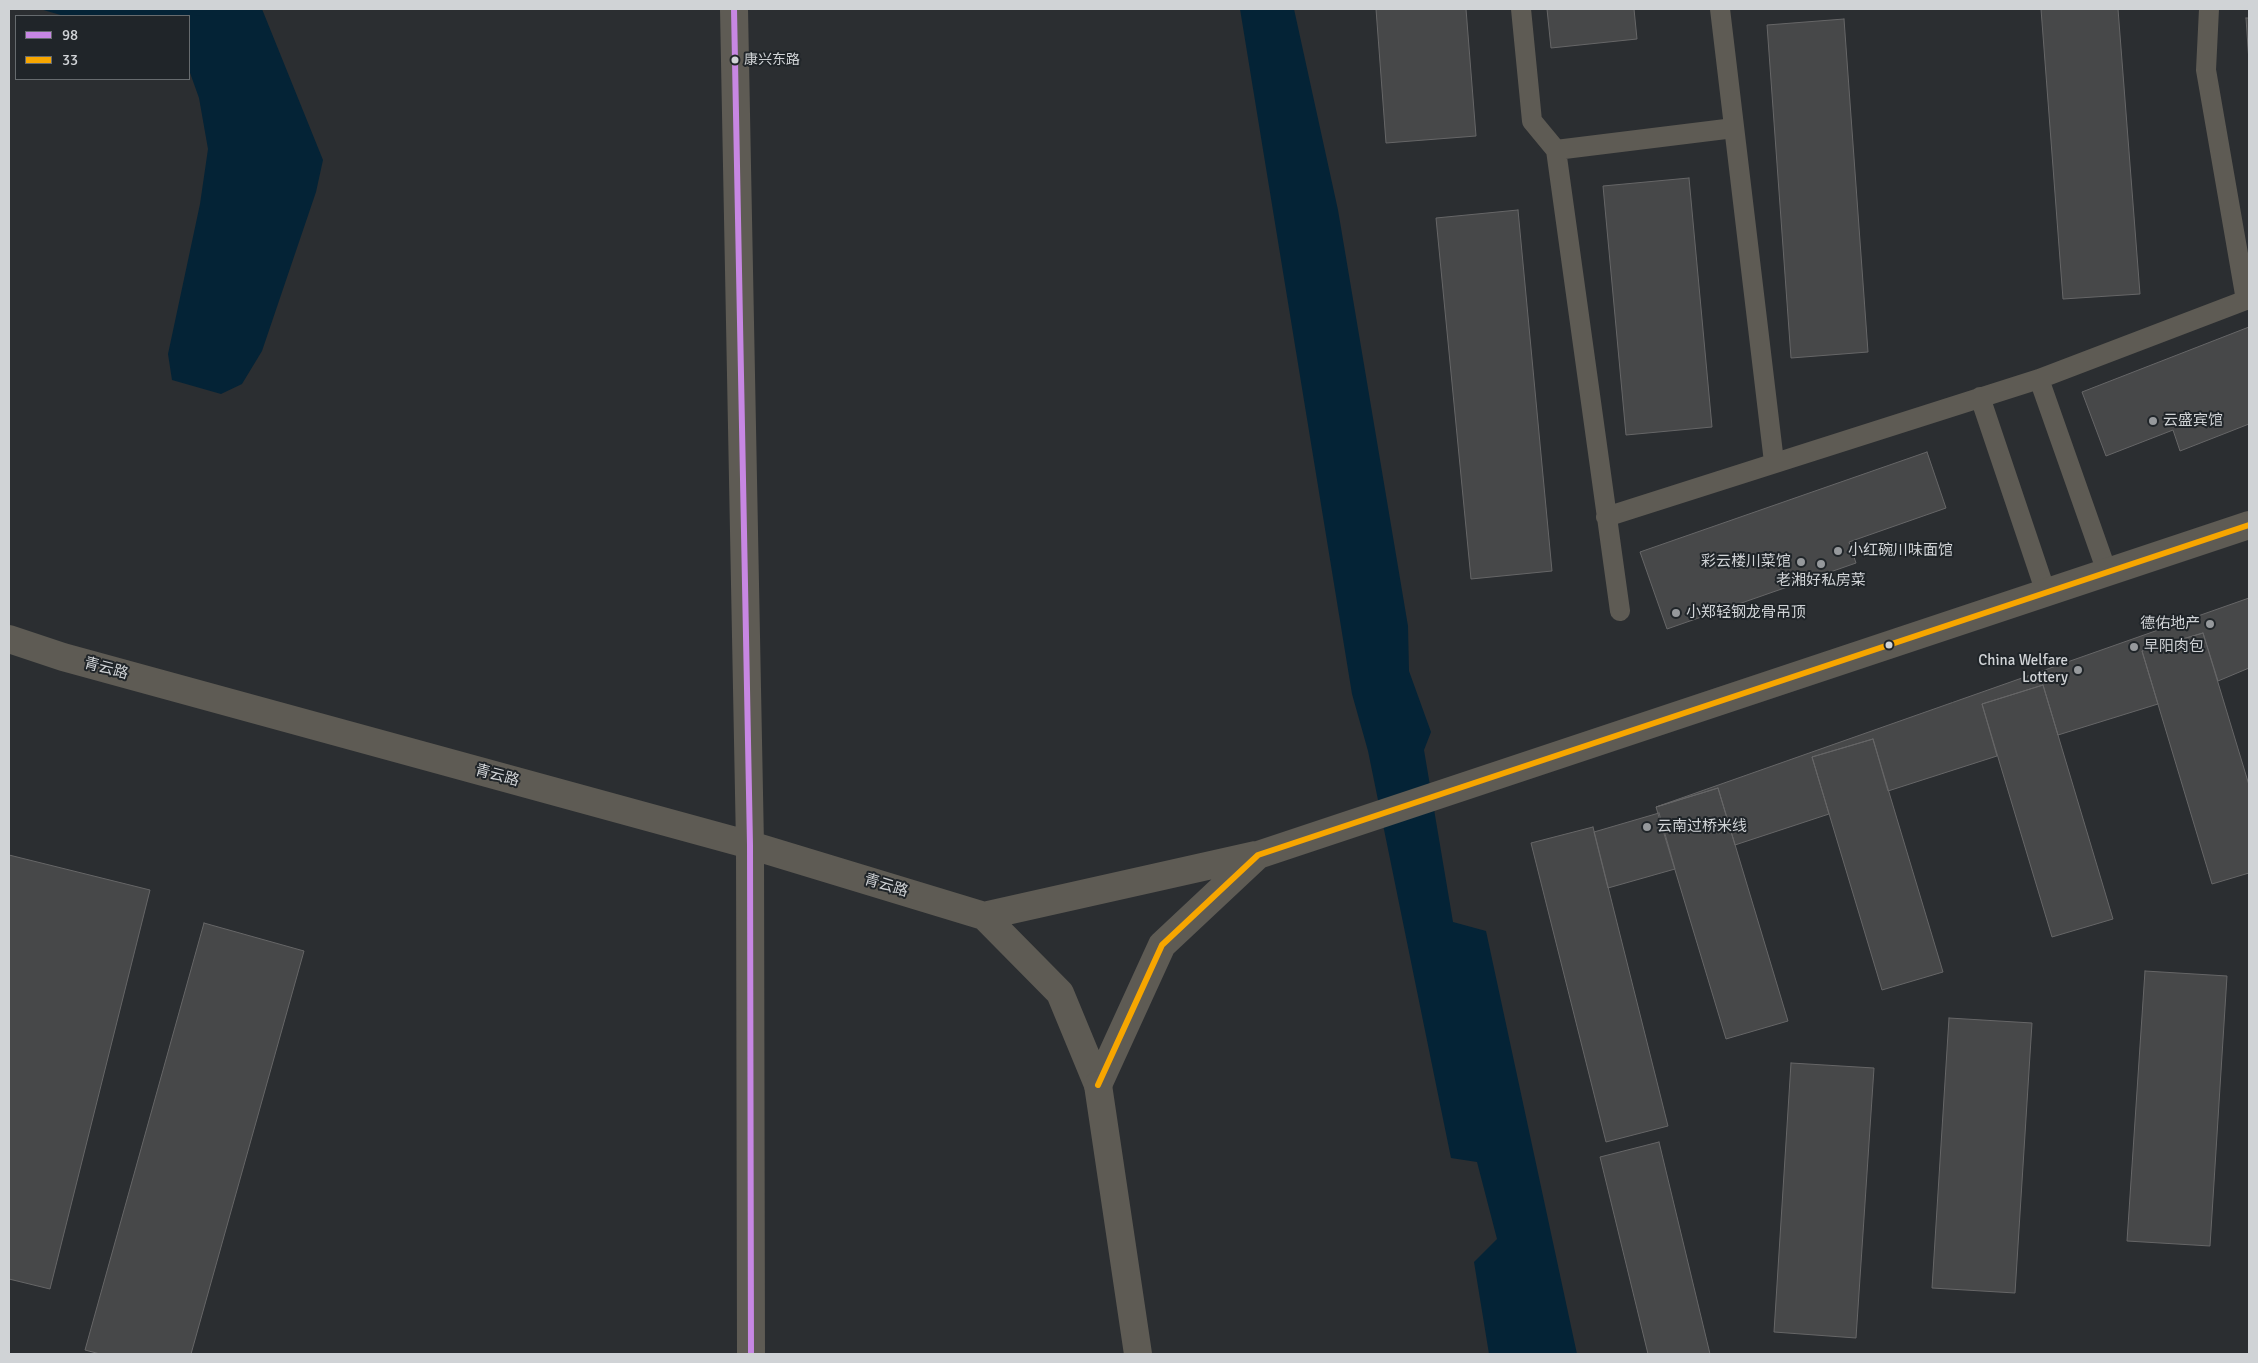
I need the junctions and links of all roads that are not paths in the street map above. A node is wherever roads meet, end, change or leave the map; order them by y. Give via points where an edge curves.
1 (734, 9) edge
2 (1521, 9) edge
3 (1720, 9) edge
4 (2209, 9) edge
5 (1734, 128) junction
6 (1556, 150) junction
7 (2039, 379) junction
8 (1980, 397) junction
9 (1774, 462) junction
10 (1606, 517) junction
11 (2249, 525) edge
12 (2107, 572) junction
13 (2046, 593) junction
14 (1620, 611) dead end
15 (9, 639) edge
16 (750, 845) junction
17 (1258, 854) junction
18 (984, 916) junction
19 (1098, 1084) junction
20 (751, 1354) edge
21 (1138, 1354) edge

1 - 16 street
2 - 6 lane via 1532,121
3 - 5 lane
4 - 7 lane via 2206,70 2246,300
5 - 6 lane
5 - 9 lane
6 - 10 lane
7 - 8 lane
7 - 12 lane
8 - 9 lane
8 - 13 lane
9 - 10 lane
10 - 14 lane
11 - 12 street, 青云路
12 - 13 street, 青云路
13 - 17 street, 青云路
15 - 16 street, 青云路 via 63,657
16 - 18 street, 青云路
16 - 20 street
17 - 18 street, 青云路
17 - 19 street, 青云路 via 1162,944
18 - 19 street, 青云路 via 1060,993
19 - 21 street

